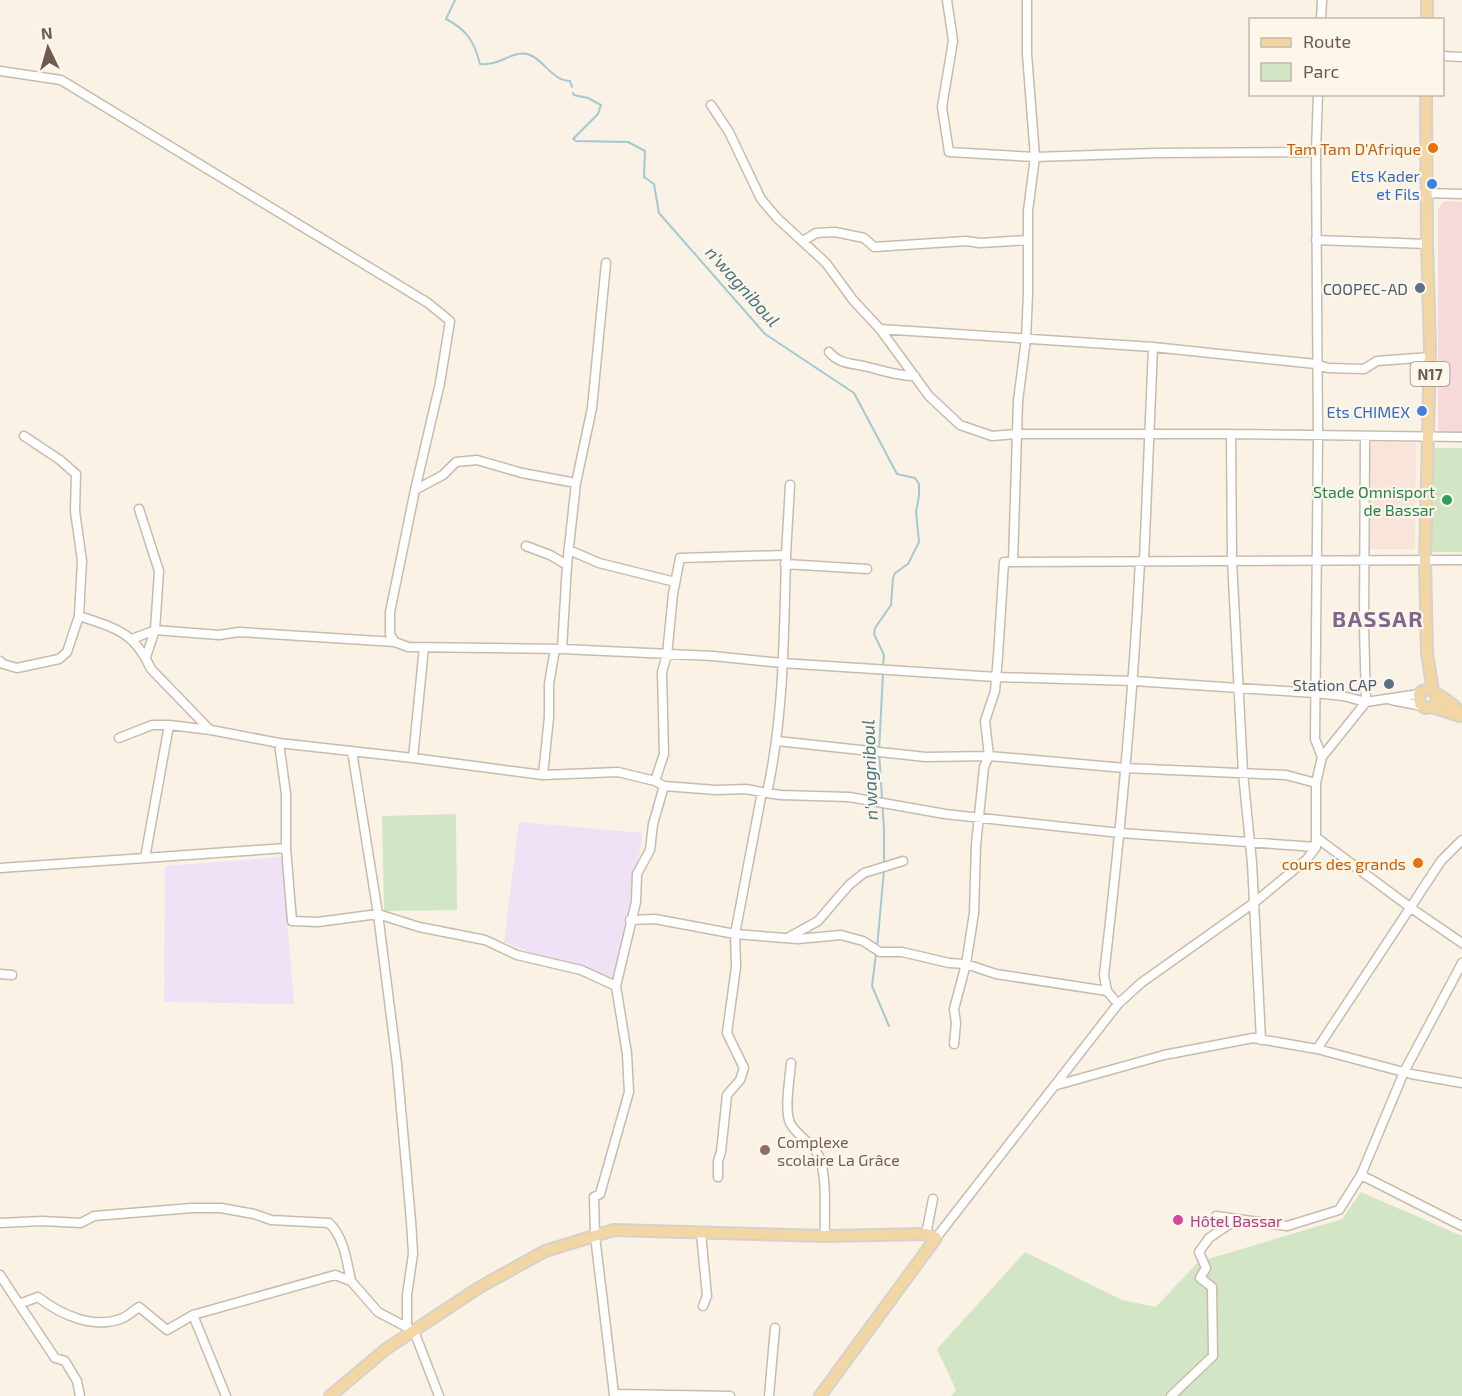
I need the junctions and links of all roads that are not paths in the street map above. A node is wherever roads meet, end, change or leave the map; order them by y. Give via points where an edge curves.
1 (947, 0) edge
2 (1027, 0) edge
3 (1322, 0) edge
4 (1427, 0) edge
5 (1321, 18) edge
6 (1427, 18) edge
7 (1444, 56) edge
8 (1462, 57) edge
9 (0, 71) edge
10 (1318, 96) edge
11 (1426, 96) edge
12 (711, 105) dead end
13 (1316, 152) junction
14 (1035, 157) junction
15 (1426, 193) junction
16 (1462, 194) edge
17 (1028, 240) junction
18 (1316, 240) junction
19 (803, 241) junction
20 (1427, 244) junction
21 (606, 263) dead end
22 (880, 329) junction
23 (1026, 339) junction
24 (1153, 347) junction
25 (829, 352) dead end
26 (1430, 357) junction
27 (1316, 364) junction
28 (915, 376) junction
29 (1016, 434) junction
30 (1151, 434) junction
31 (1232, 434) junction
32 (24, 436) dead end
33 (1318, 436) junction
34 (1427, 436) junction
35 (1365, 437) junction
36 (1462, 438) edge
37 (576, 483) junction
38 (790, 485) dead end
39 (415, 490) junction
40 (139, 509) dead end
41 (526, 546) dead end
42 (569, 550) junction
43 (1317, 559) junction
44 (785, 560) junction
45 (1232, 560) junction
46 (1365, 560) junction
47 (1462, 560) edge
48 (1142, 561) junction
49 (1425, 561) junction
50 (1013, 562) junction
51 (567, 565) junction
52 (867, 569) dead end
53 (675, 582) junction
54 (79, 616) junction
55 (155, 630) junction
56 (132, 639) junction
57 (394, 642) junction
58 (424, 646) junction
59 (558, 649) junction
60 (667, 655) junction
61 (146, 657) junction
62 (0, 662) edge
63 (782, 663) junction
64 (996, 677) junction
65 (1134, 681) junction
66 (1240, 690) junction
67 (1315, 693) junction
68 (1428, 693) junction
69 (1385, 699) junction
70 (1366, 702) junction
71 (1427, 707) junction
72 (1462, 715) edge
73 (169, 724) junction
74 (211, 730) junction
75 (120, 738) dead end
76 (777, 741) junction
77 (279, 743) junction
78 (352, 751) junction
79 (989, 756) junction
80 (1322, 757) junction
81 (413, 758) junction
82 (1125, 768) junction
83 (1243, 773) junction
84 (543, 775) junction
85 (655, 781) junction
86 (1316, 783) junction
87 (664, 786) junction
88 (764, 793) junction
89 (979, 818) junction
90 (1120, 833) junction
91 (1462, 840) edge
92 (1317, 842) junction
93 (1251, 843) junction
94 (286, 848) junction
95 (145, 858) junction
96 (903, 861) dead end
97 (0, 868) edge
98 (1255, 902) junction
99 (1411, 908) junction
100 (378, 914) junction
101 (630, 920) junction
102 (735, 934) junction
103 (786, 938) junction
104 (1462, 943) edge
105 (1462, 963) edge
106 (966, 964) junction
107 (0, 974) edge
108 (12, 975) dead end
109 (615, 986) junction
110 (1107, 991) junction
111 (1118, 1004) junction
112 (1261, 1040) junction
113 (954, 1044) dead end
114 (1317, 1049) junction
115 (791, 1063) dead end
116 (1404, 1072) junction
117 (1462, 1083) edge
118 (1057, 1085) junction
119 (1361, 1174) junction
120 (718, 1177) dead end
121 (933, 1199) dead end
122 (1216, 1216) dead end
123 (1237, 1219) junction
124 (0, 1222) edge
125 (1462, 1226) edge
126 (701, 1233) junction
127 (596, 1236) junction
128 (825, 1236) junction
129 (931, 1236) junction
130 (0, 1275) edge
131 (351, 1281) junction
132 (19, 1304) junction
133 (703, 1306) dead end
134 (193, 1315) junction
135 (775, 1328) dead end
136 (410, 1329) junction
137 (612, 1395) edge
138 (80, 1396) edge
139 (226, 1396) edge
140 (330, 1396) edge
141 (440, 1396) edge
142 (730, 1396) edge
143 (769, 1396) edge
144 (820, 1396) edge
145 (1171, 1396) edge

1 - 14 street via 953,41 942,107 949,152
2 - 14 street
3 - 5 street
4 - 6 main road
7 - 8 street
9 - 39 street via 61,80 419,297 450,321
10 - 13 street
11 - 15 main road, N17
12 - 19 street via 729,132 761,199
13 - 14 street
13 - 18 street
14 - 17 street
15 - 16 street
15 - 20 main road, N17
17 - 19 street via 874,247 864,238 835,232 816,233
17 - 23 street
18 - 20 street
18 - 27 street
19 - 22 street
20 - 26 main road, N17
21 - 37 street via 592,408
22 - 23 street
22 - 28 street
23 - 24 street
23 - 29 street
24 - 27 street
24 - 30 street
25 - 28 street via 854,366
26 - 27 street via 1377,361 1364,369
26 - 34 main road, N17
27 - 33 street
28 - 29 street via 929,396 960,425 992,436
29 - 30 street
29 - 50 street
30 - 31 street
30 - 48 street
31 - 33 street
31 - 45 street
32 - 54 street via 76,474 75,512 82,561
33 - 35 street
33 - 43 street
34 - 35 street
34 - 36 street
34 - 49 main road, N17
35 - 46 street
37 - 39 street via 477,460 456,462 443,475
37 - 42 street
38 - 44 street
39 - 57 street via 390,612
40 - 55 street via 159,571
41 - 51 street
42 - 51 street
42 - 53 street via 599,563
43 - 45 street
43 - 46 street
43 - 67 street
44 - 52 street
44 - 53 street via 680,558
44 - 63 street
45 - 48 street
45 - 66 street
46 - 49 street
46 - 70 street
47 - 49 street
48 - 50 street
48 - 65 street
49 - 68 main road, N17
50 - 64 street via 1004,562
51 - 59 street
53 - 60 street
54 - 56 street via 116,628
54 - 62 street via 67,652 59,659 17,668
55 - 56 street
55 - 57 street
55 - 61 street
56 - 61 street
57 - 58 street via 408,647
58 - 59 street
58 - 81 street
59 - 60 street
59 - 84 street via 549,684
60 - 63 street
60 - 85 street via 662,672 664,753
61 - 74 street via 151,669
63 - 64 street
63 - 76 street
64 - 65 street
64 - 79 street via 986,721
65 - 66 street
65 - 82 street
66 - 67 street
66 - 83 street
67 - 70 street
67 - 80 street via 1315,739
68 - 69 street
68 - 71 main road via 1418,700
68 - 71 main road via 1437,702
68 - 72 main road via 1452,704
69 - 70 street
69 - 71 street
70 - 80 street
71 - 72 main road
73 - 74 street
73 - 75 street via 152,725
73 - 95 street
74 - 77 street
76 - 79 street via 926,757
76 - 88 street
77 - 78 street
77 - 94 street via 286,794
78 - 81 street
78 - 100 street
79 - 82 street
79 - 89 street via 984,767
80 - 86 street
81 - 84 street
82 - 83 street
82 - 90 street
83 - 86 street via 1286,775
83 - 93 street
84 - 85 street via 618,772
85 - 87 street
86 - 92 street
87 - 88 street
87 - 101 street via 650,850 637,874 636,902
88 - 89 street via 849,797
88 - 102 street
89 - 90 street
89 - 106 street via 974,913
90 - 93 street
90 - 110 street via 1104,975
91 - 99 street via 1441,861
92 - 93 street
92 - 98 street via 1307,860
92 - 99 street
93 - 98 street
94 - 95 street
94 - 100 street via 292,921 318,922
95 - 97 street
96 - 103 street via 864,873 818,921
98 - 111 street via 1141,983
98 - 112 street
99 - 104 street
99 - 114 street
100 - 109 street via 485,940 517,955 581,970
100 - 136 street via 411,1221 413,1254 407,1295
101 - 102 street via 655,919
101 - 109 street
102 - 103 street
102 - 120 street via 736,967 727,1033 744,1068 740,1080 727,1095
103 - 106 street via 841,935 863,941 880,952
105 - 116 street
106 - 110 street via 996,974
106 - 113 street via 954,1009
107 - 108 street
109 - 127 street via 629,1092 600,1194 594,1197
110 - 111 street
111 - 118 street
112 - 114 street
112 - 118 street via 1253,1038 1164,1054
114 - 116 street
115 - 128 street via 787,1111 790,1124 821,1159
116 - 117 street
116 - 119 street
118 - 129 street
119 - 123 street via 1339,1210 1287,1226
119 - 125 street
121 - 129 street
122 - 123 street
123 - 145 street via 1209,1238 1199,1252 1206,1268 1200,1278 1212,1287 1213,1356
124 - 131 street via 81,1223 94,1216 221,1208 271,1220 329,1223 340,1240
126 - 127 main road via 614,1230
126 - 128 main road
126 - 133 street via 706,1296
127 - 136 main road via 545,1251
127 - 137 street
128 - 129 main road
129 - 144 main road
130 - 132 street
131 - 134 street via 335,1275 323,1277
131 - 136 street via 378,1312
132 - 134 street via 38,1297 68,1317 102,1322 123,1318 139,1306 167,1329
132 - 138 street via 55,1358 65,1361 77,1381
134 - 139 street
135 - 143 street
136 - 140 main road
136 - 141 street
137 - 142 street

